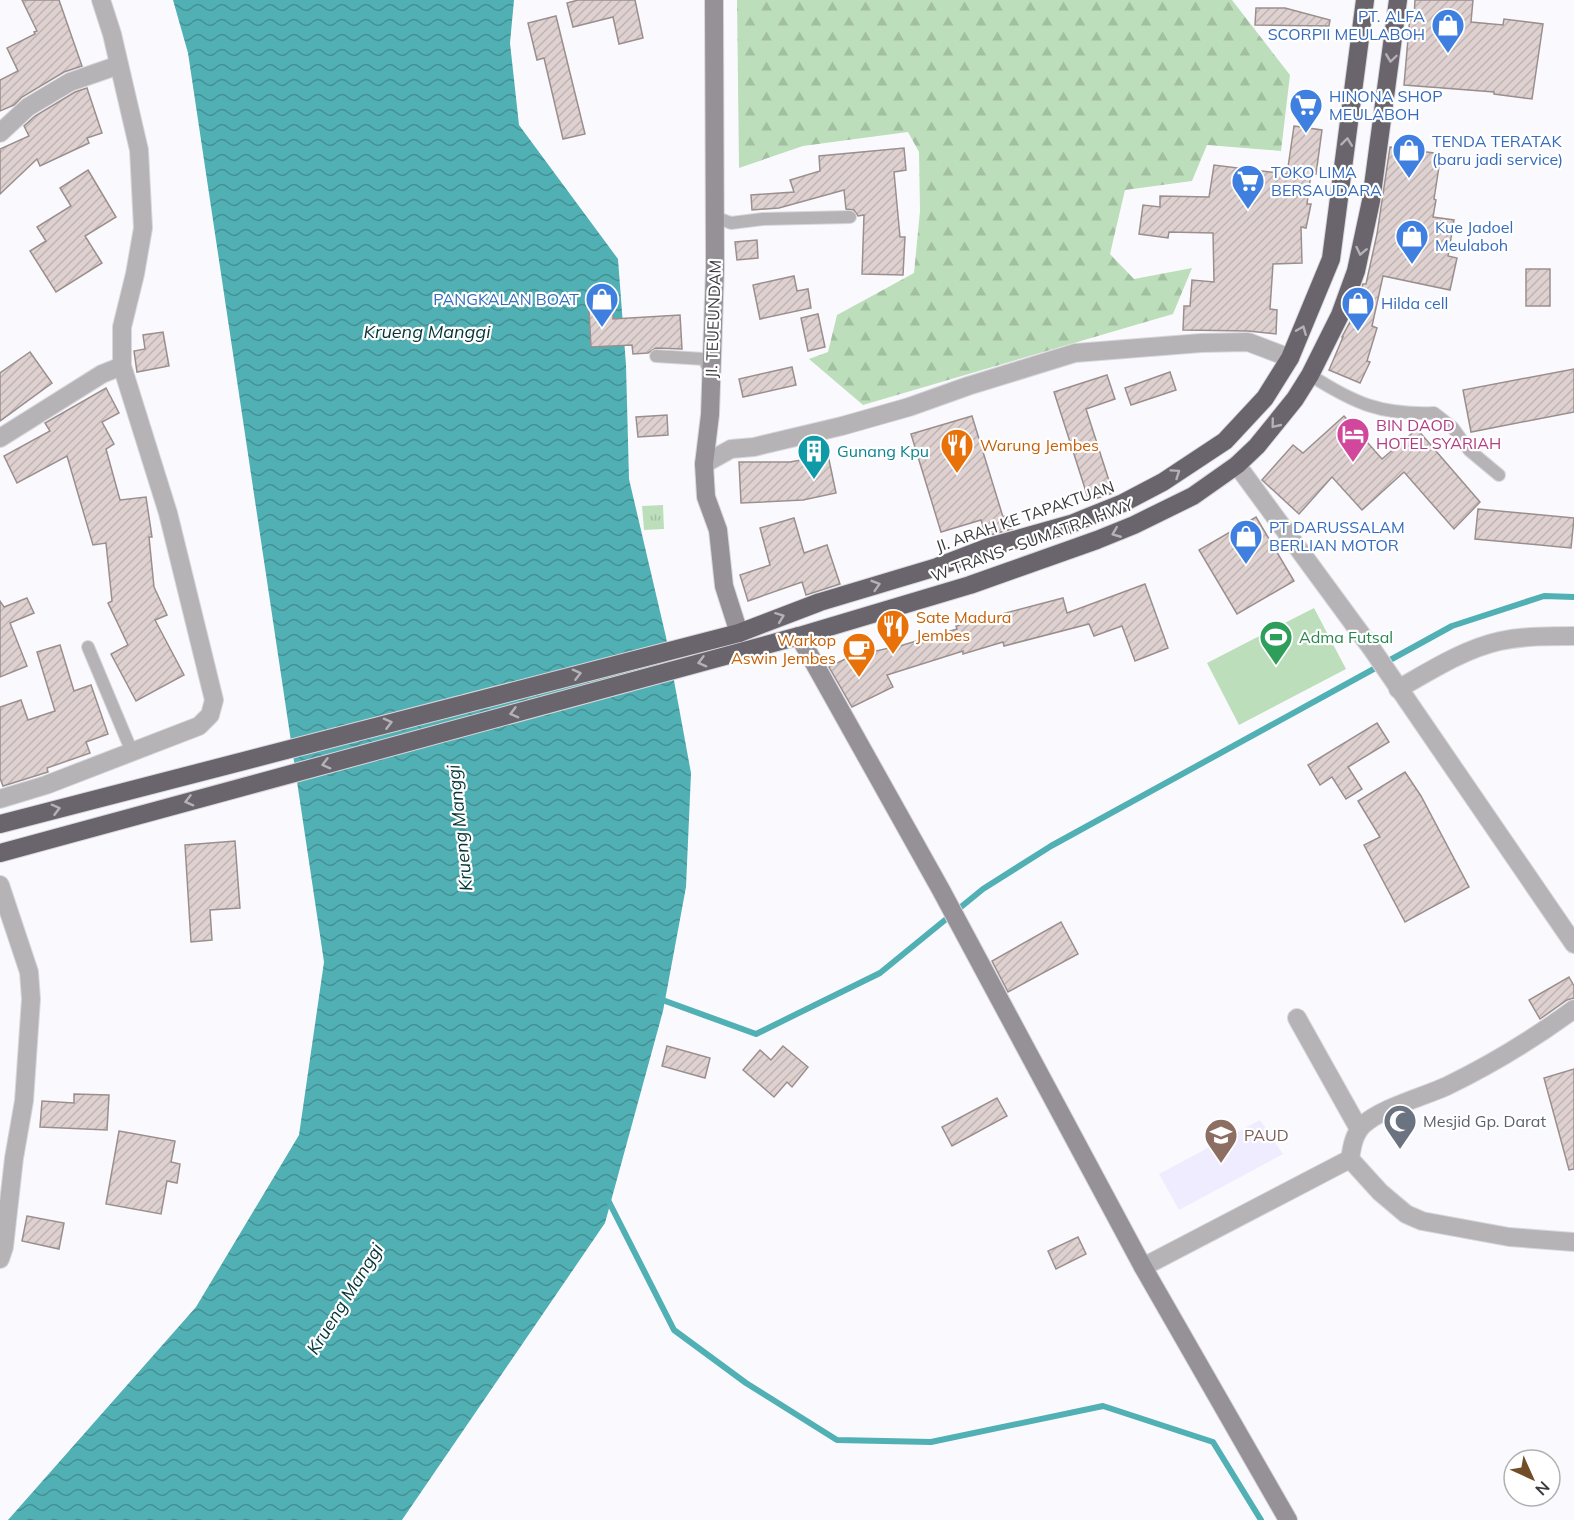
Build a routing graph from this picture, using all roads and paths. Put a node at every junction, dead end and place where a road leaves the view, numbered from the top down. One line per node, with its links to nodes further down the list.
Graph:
1 (101, 0): 5 (street)
2 (714, 0): 8 (street, JI. TEUEUNDAM)
3 (1365, 0): 10 (highway, JI. ARAH KE TAPAKTUAN, one-way to 3)
4 (1398, 0): 13 (highway, W TRANS - SUMATRA HWY, one-way to 13)
5 (119, 65): 6 (street); 12 (street)
6 (0, 133)
7 (850, 217): 8 (lane)
8 (723, 220): 11 (street, JI. TEUEUNDAM)
9 (656, 356): 11 (lane)
10 (1290, 358): 15 (street); 18 (highway, JI. ARAH KE TAPAKTUAN, one-way to 10)
11 (707, 365): 15 (street, JI. TEUEUNDAM)
12 (122, 366): 14 (street); 23 (street)
13 (1310, 375): 16 (highway, W TRANS - SUMATRA HWY, one-way to 16); 17 (lane)
14 (0, 438)
15 (704, 464): 18 (street, JI. TEUEUNDAM)
16 (1237, 465): 19 (highway, W TRANS - SUMATRA HWY, one-way to 19); 22 (street)
17 (1499, 475)
18 (739, 633): 25 (highway, JI. ARAH KE TAPAKTUAN, one-way to 18)
19 (799, 636): 26 (highway, W TRANS - SUMATRA HWY, one-way to 26); 35 (street)
20 (1574, 636): 22 (street)
21 (88, 647): 23 (lane)
22 (1395, 684): 28 (street)
23 (132, 752): 24 (street)
24 (0, 799)
25 (0, 824)
26 (0, 853)
27 (0, 885): 34 (street)
28 (1574, 944)
29 (1574, 1009): 31 (street)
30 (1298, 1018): 31 (street)
31 (1359, 1129): 32 (street)
32 (1350, 1159): 33 (street); 35 (street)
33 (1574, 1242)
34 (0, 1259)
35 (1143, 1267): 36 (street)
36 (1288, 1520)

